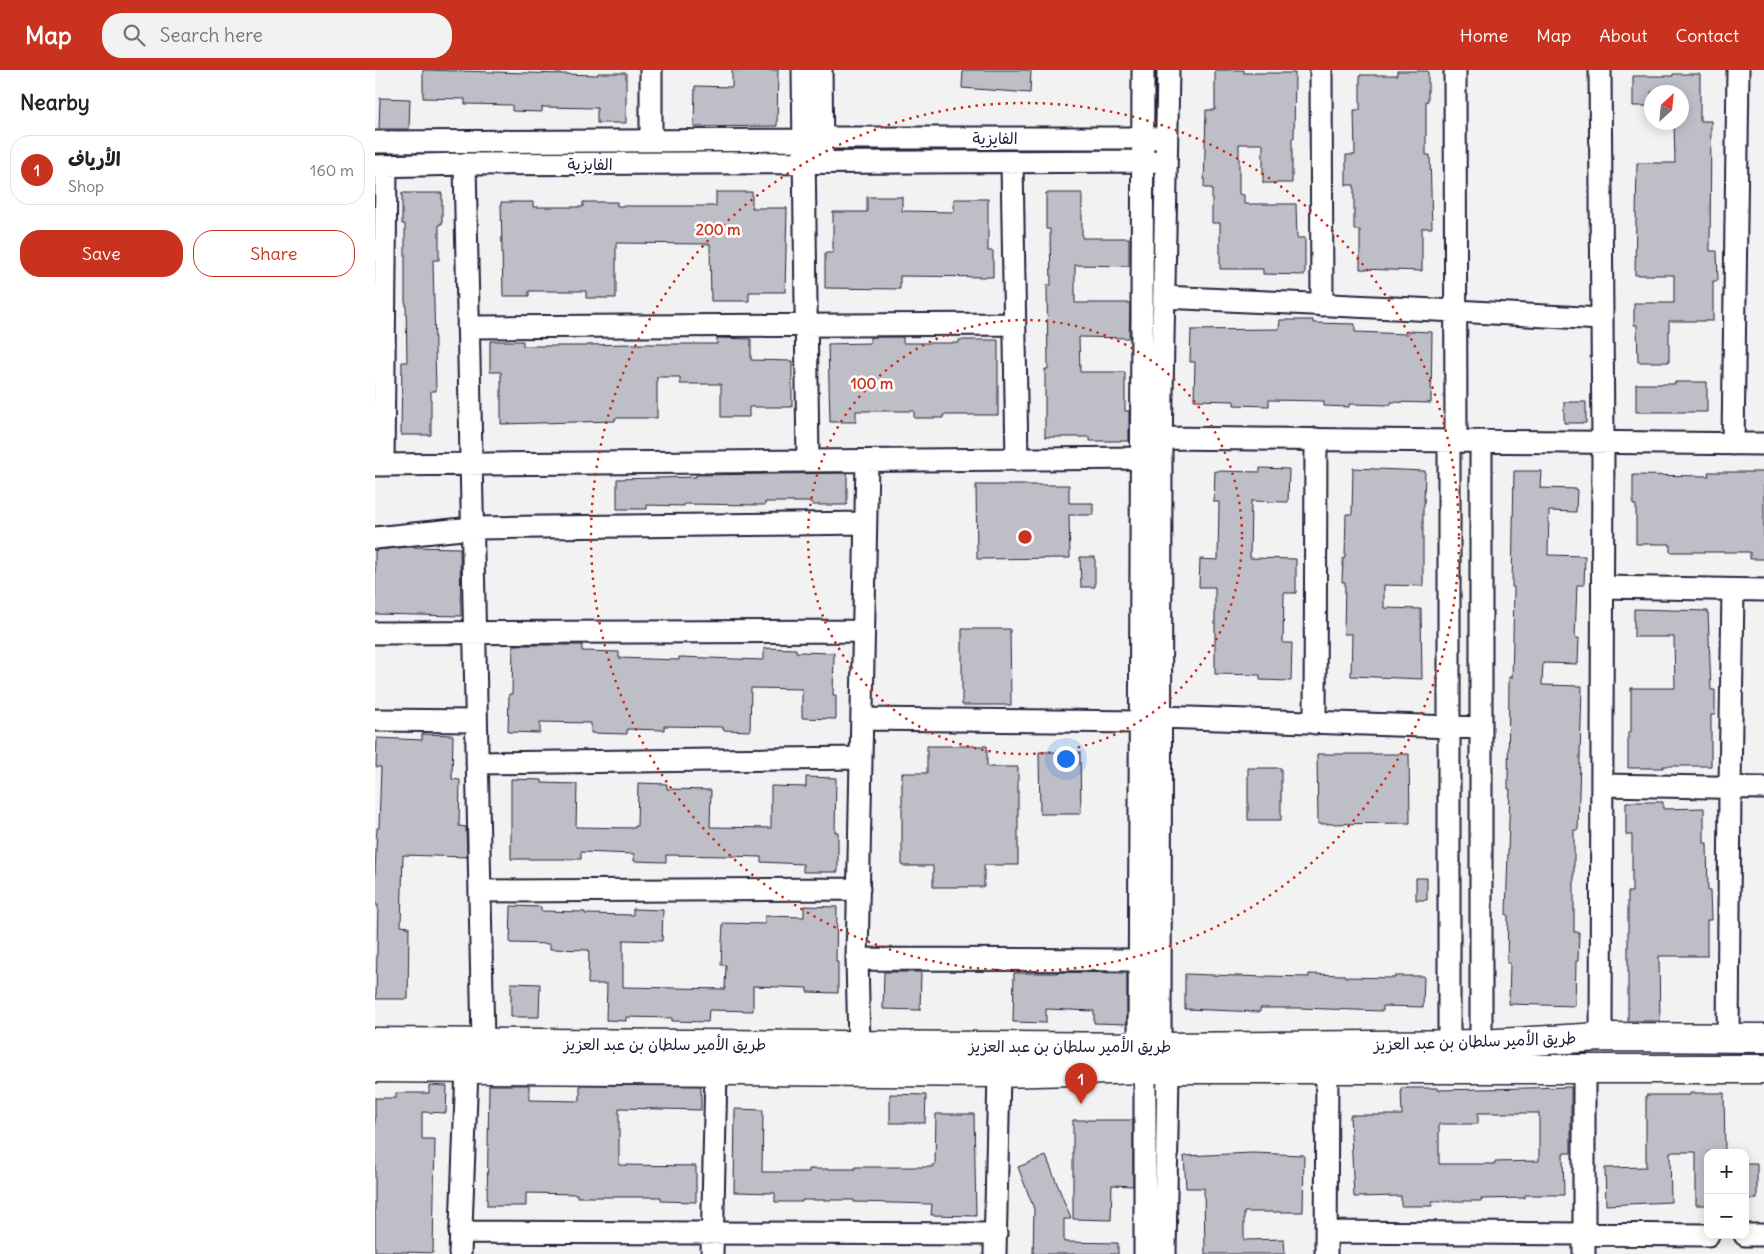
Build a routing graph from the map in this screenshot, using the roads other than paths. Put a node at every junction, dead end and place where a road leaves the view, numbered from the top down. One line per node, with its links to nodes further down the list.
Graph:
1 (651, 70): 13 (street)
2 (803, 70): 12 (street)
3 (821, 70): 12 (street)
4 (1143, 70): 10 (street)
5 (1167, 70): 11 (street)
6 (1321, 70): 22 (street)
7 (1455, 70): 23 (street)
8 (1599, 70): 24 (street)
9 (1739, 70): 33 (street)
10 (1142, 138): 11 (street, الفايزية); 12 (street, الفايزية); 15 (street)
11 (1168, 138): 16 (street)
12 (813, 139): 13 (street, الفايزية); 17 (street)
13 (651, 141): 14 (street, الفايزية)
14 (375, 142)
15 (1143, 161): 16 (street, الفايزية); 18 (street, الفايزية); 35 (street)
16 (1166, 161): 21 (street)
17 (813, 162): 18 (street, الفايزية); 19 (street, الفايزية); 26 (street)
18 (1012, 162): 25 (street)
19 (465, 164): 20 (street, الفايزية); 27 (street)
20 (380, 166): 40 (street)
21 (1164, 297): 22 (street); 28 (street)
22 (1322, 305): 23 (street)
23 (1456, 311): 24 (street); 30 (street)
24 (1602, 319): 32 (street)
25 (1014, 324): 26 (street); 36 (street)
26 (807, 326): 27 (street); 37 (street)
27 (468, 327): 39 (street)
28 (1161, 438): 29 (street); 50 (street)
29 (1316, 439): 30 (street); 55 (street)
30 (1453, 441): 31 (street); 56 (street)
31 (1481, 441): 32 (street); 57 (street)
32 (1603, 442): 33 (street); 44 (street)
33 (1733, 444): 34 (street)
34 (1764, 444)
35 (1141, 458): 36 (street); 54 (street)
36 (1017, 460): 38 (street)
37 (808, 461): 38 (street); 39 (street)
38 (867, 461): 41 (street)
39 (471, 464): 40 (street); 42 (street)
40 (379, 465)
41 (865, 524): 42 (street); 47 (street)
42 (472, 528): 43 (street); 48 (street)
43 (375, 538)
44 (1603, 587): 45 (street); 60 (street)
45 (1733, 590): 46 (street); 61 (street)
46 (1764, 590)
47 (863, 631): 48 (street); 51 (street)
48 (474, 632): 49 (street); 53 (street)
49 (375, 633)
50 (1160, 717): 55 (street); 75 (street)
51 (862, 719): 54 (street); 58 (street)
52 (375, 720): 53 (street)
53 (476, 721): 59 (street)
54 (1139, 722): 66 (street)
55 (1315, 723): 56 (street)
56 (1449, 728): 57 (street); 72 (street)
57 (1481, 728): 73 (street)
58 (861, 758): 59 (street); 63 (street)
59 (477, 763): 64 (street)
60 (1602, 784): 61 (street); 67 (street)
61 (1729, 788): 62 (street); 68 (street)
62 (1764, 788)
63 (859, 889): 64 (street); 65 (street)
64 (479, 891): 71 (street)
65 (857, 959): 66 (street); 74 (street)
66 (1139, 960): 75 (street)
67 (1601, 1037): 68 (main road, طريق الأمير سلطان بن عبد العزيز); 73 (main road, طريق الأمير سلطان بن عبد العزيز)
68 (1728, 1038): 69 (main road, طريق الأمير سلطان بن عبد العزيز)
69 (1764, 1038)
70 (375, 1042): 71 (main road, طريق الأمير سلطان بن عبد العزيز)
71 (483, 1043): 74 (main road, طريق الأمير سلطان بن عبد العزيز)
72 (1449, 1044): 73 (main road, طريق الأمير سلطان بن عبد العزيز); 75 (main road, طريق الأمير سلطان بن عبد العزيز)
73 (1481, 1044)
74 (859, 1045): 75 (main road, طريق الأمير سلطان بن عبد العزيز)
75 (1153, 1058): 78 (main road, طريق الأمير سلطان بن عبد العزيز); 82 (main road, طريق الأمير سلطان بن عبد العزيز); 93 (street); 94 (street)
76 (375, 1068): 77 (main road, طريق الأمير سلطان بن عبد العزيز)
77 (467, 1069): 81 (main road, طريق الأمير سلطان بن عبد العزيز); 83 (street)
78 (1327, 1069): 79 (main road, طريق الأمير سلطان بن عبد العزيز); 84 (street)
79 (1584, 1069): 80 (main road, طريق الأمير سلطان بن عبد العزيز); 90 (street)
80 (1764, 1069)
81 (716, 1071): 82 (main road, طريق الأمير سلطان بن عبد العزيز); 85 (street)
82 (999, 1073): 89 (street)
83 (460, 1232): 85 (street); 91 (street)
84 (1327, 1232): 90 (street); 95 (street)
85 (712, 1233): 89 (street); 92 (street)
86 (1704, 1235): 90 (street)
87 (1749, 1235): 88 (street)
88 (1764, 1235)
89 (995, 1244)
90 (1584, 1244)
91 (459, 1254)
92 (712, 1254)
93 (1145, 1254)
94 (1165, 1254)
95 (1327, 1254)

